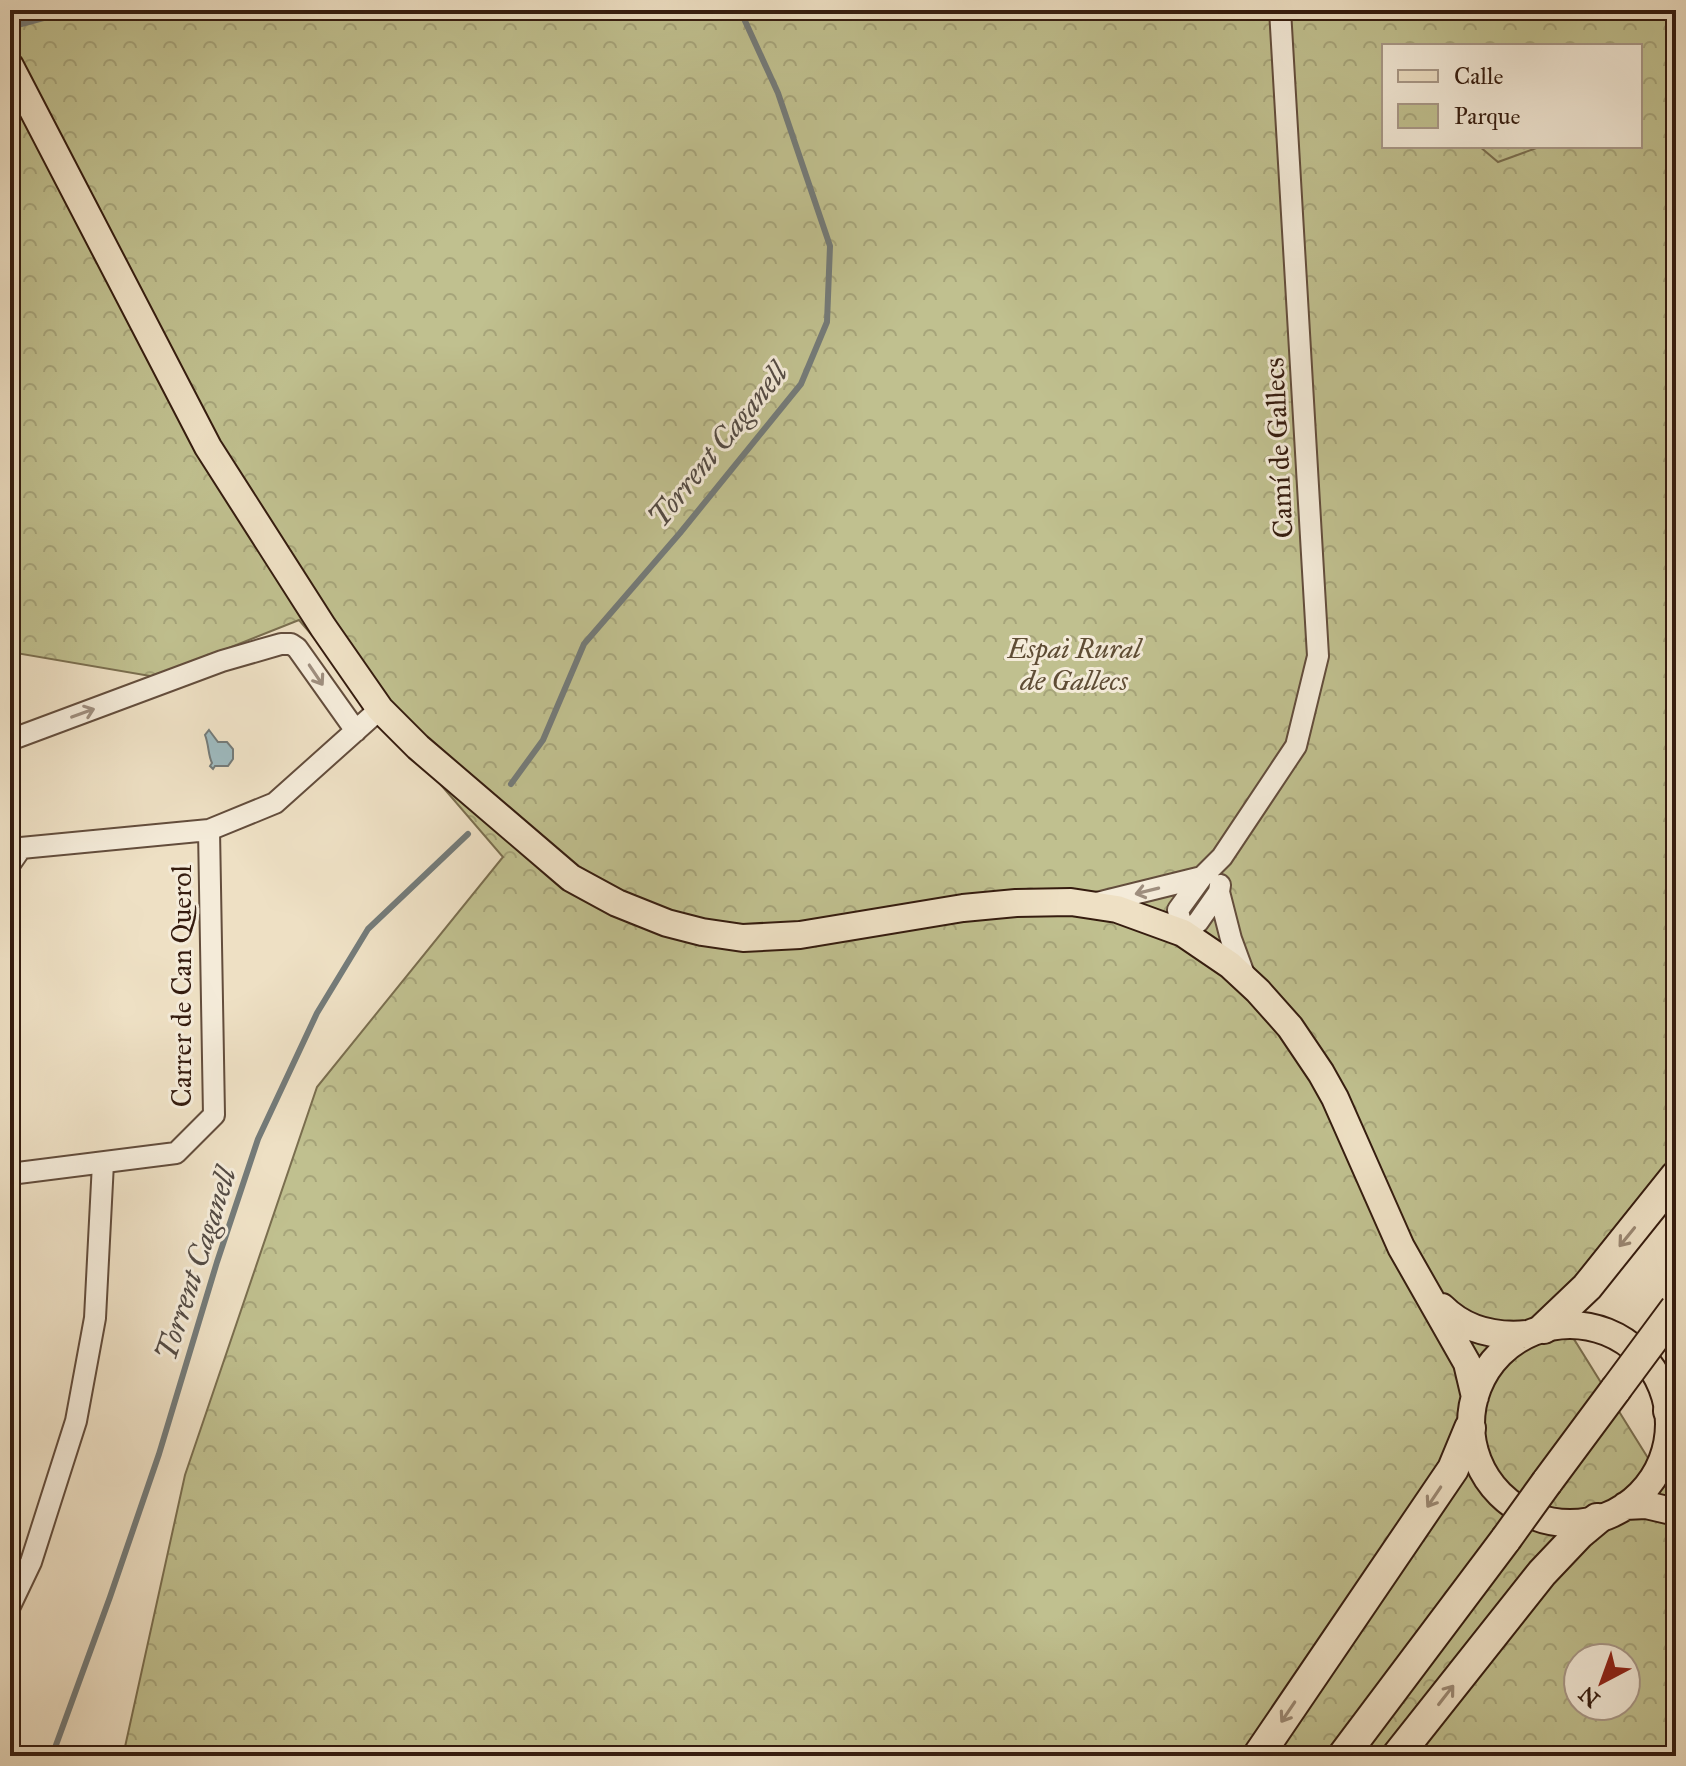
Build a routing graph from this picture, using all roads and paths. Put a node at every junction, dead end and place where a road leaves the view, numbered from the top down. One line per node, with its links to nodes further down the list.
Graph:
1 (1280, 10): 7 (street, Camí de Gallecs)
2 (10, 66): 3 (main road)
3 (380, 709): 4 (street); 11 (main road)
4 (356, 731): 5 (street, one-way to 4); 6 (street)
5 (10, 740)
6 (209, 830): 8 (street); 14 (street, Carrer de Can Querol)
7 (1222, 857): 9 (street, Camí de Gallecs); 10 (street, Camí de Gallecs)
8 (10, 864)
9 (1202, 877): 11 (street, one-way to 11); 12 (street, Camí de Gallecs)
10 (1219, 892): 12 (street); 13 (street, Camí de Gallecs)
11 (1091, 904): 12 (main road)
12 (1183, 933): 13 (main road)
13 (1245, 978): 17 (main road)
14 (103, 1163): 15 (street, Carrer de Can Querol); 28 (street)
15 (10, 1174)
16 (1676, 1176): 19 (highway, one-way to 19)
17 (1423, 1287): 19 (main road); 20 (main road)
18 (1676, 1308): 30 (highway, bridge)
19 (1536, 1331): 20 (main road); 21 (main road)
20 (1475, 1397): 22 (main road)
21 (1673, 1404): 23 (main road)
22 (1470, 1428): 27 (main road); 29 (highway, one-way to 29)
23 (1666, 1453): 24 (main road); 25 (main road)
24 (1676, 1483)
25 (1625, 1506): 26 (main road); 27 (main road)
26 (1676, 1512)
27 (1597, 1519): 31 (highway, one-way to 27)
28 (10, 1606)
29 (1258, 1756)
30 (1343, 1756)
31 (1397, 1756)

